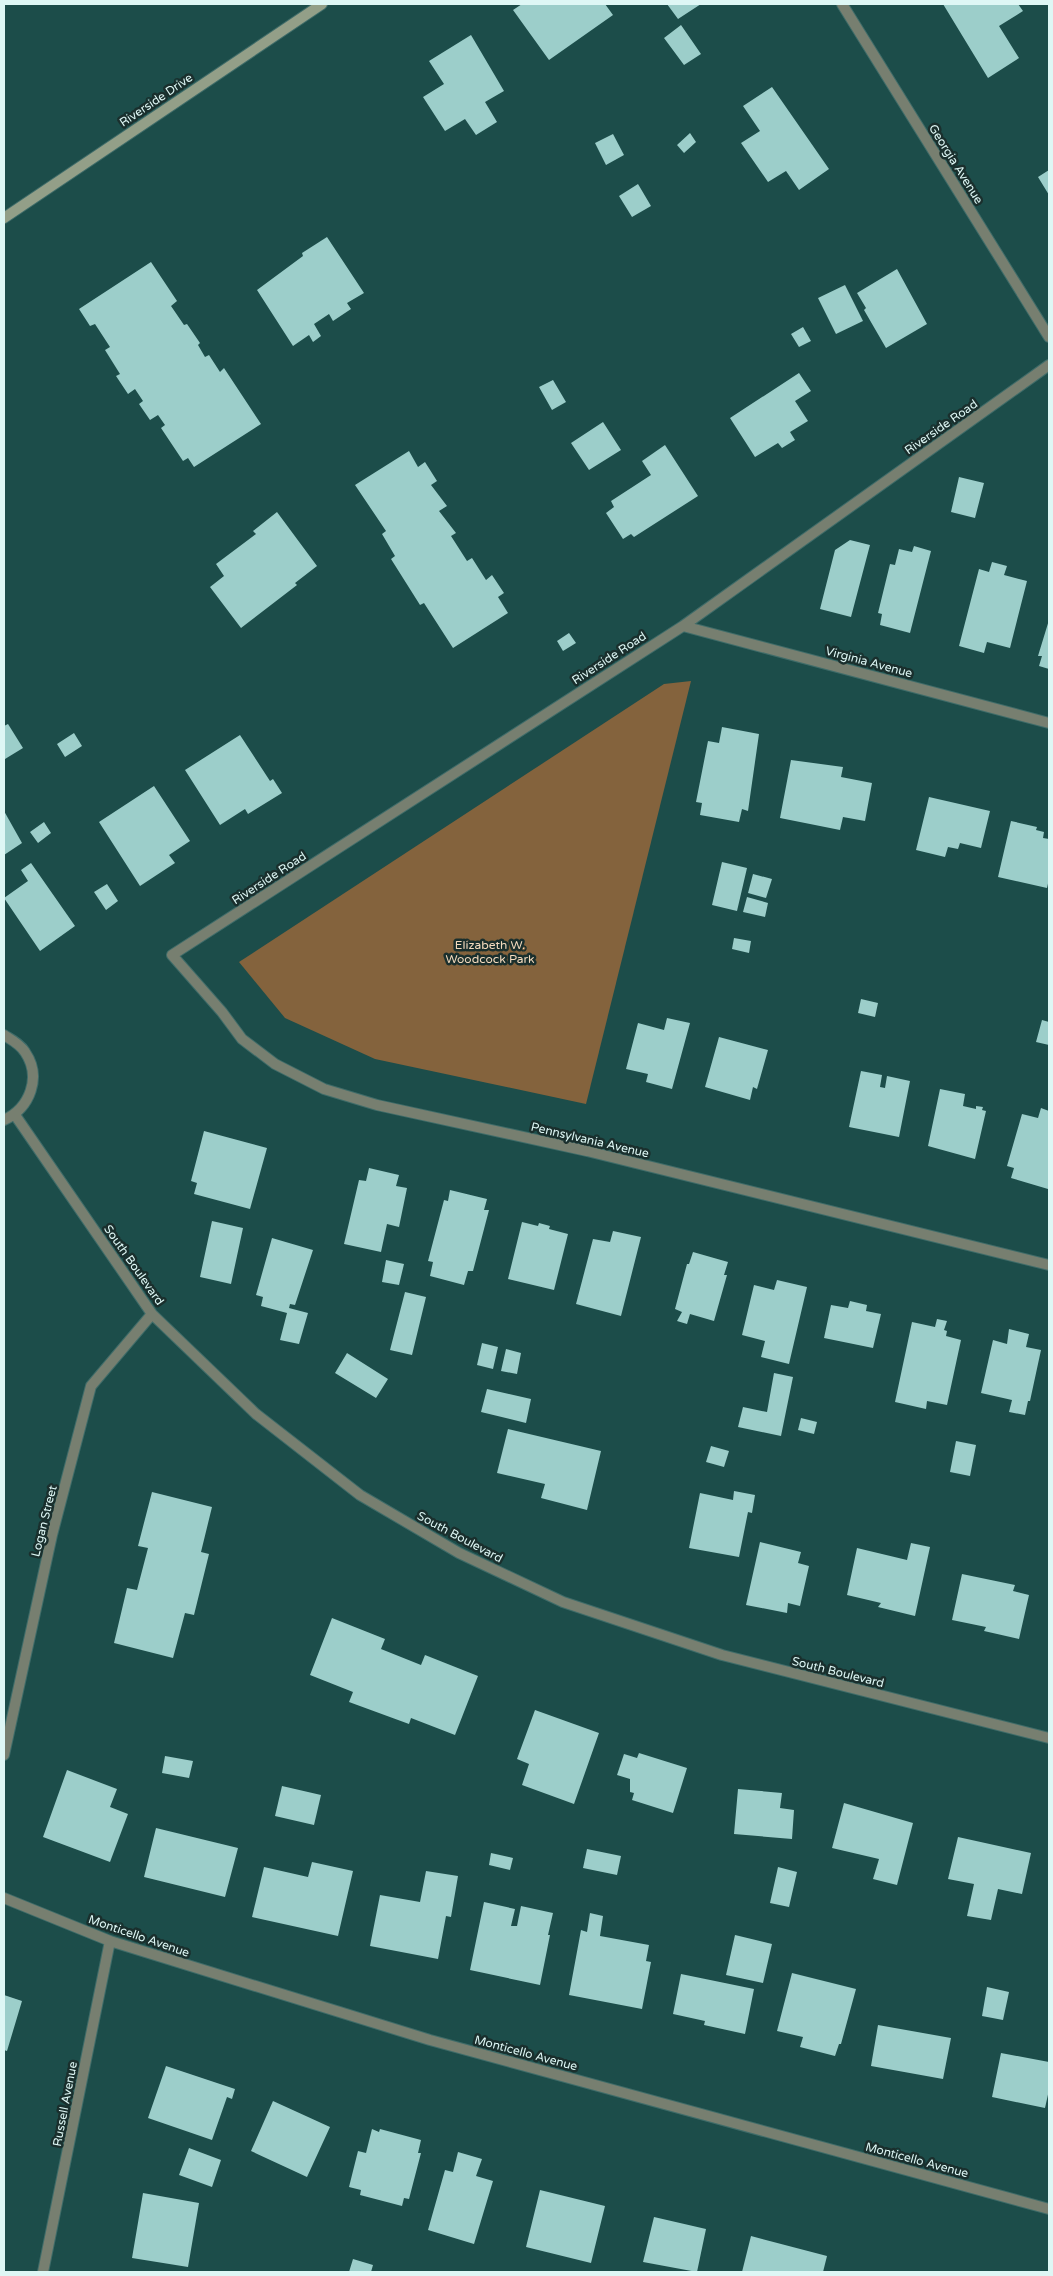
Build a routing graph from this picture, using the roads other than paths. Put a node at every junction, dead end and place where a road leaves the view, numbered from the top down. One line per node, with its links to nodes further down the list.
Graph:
1 (322, 4): 3 (street, Riverside Drive)
2 (842, 4): 4 (street, Georgia Avenue)
3 (4, 218)
4 (1049, 337)
5 (1049, 365): 6 (street, Riverside Road)
6 (683, 626): 7 (street, Virginia Avenue); 8 (street, Riverside Road)
7 (1049, 723)
8 (172, 955): 12 (street, Pennsylvania Avenue)
9 (4, 1036): 10 (street)
10 (15, 1115): 11 (street); 13 (street, South Boulevard)
11 (4, 1120)
12 (1049, 1265)
13 (152, 1314): 14 (street, South Boulevard); 15 (street, Logan Street)
14 (1049, 1738)
15 (4, 1755)
16 (4, 1898): 17 (street, Monticello Avenue)
17 (110, 1941): 18 (street, Monticello Avenue); 19 (street, Russell Avenue)
18 (1049, 2209)
19 (43, 2272)

